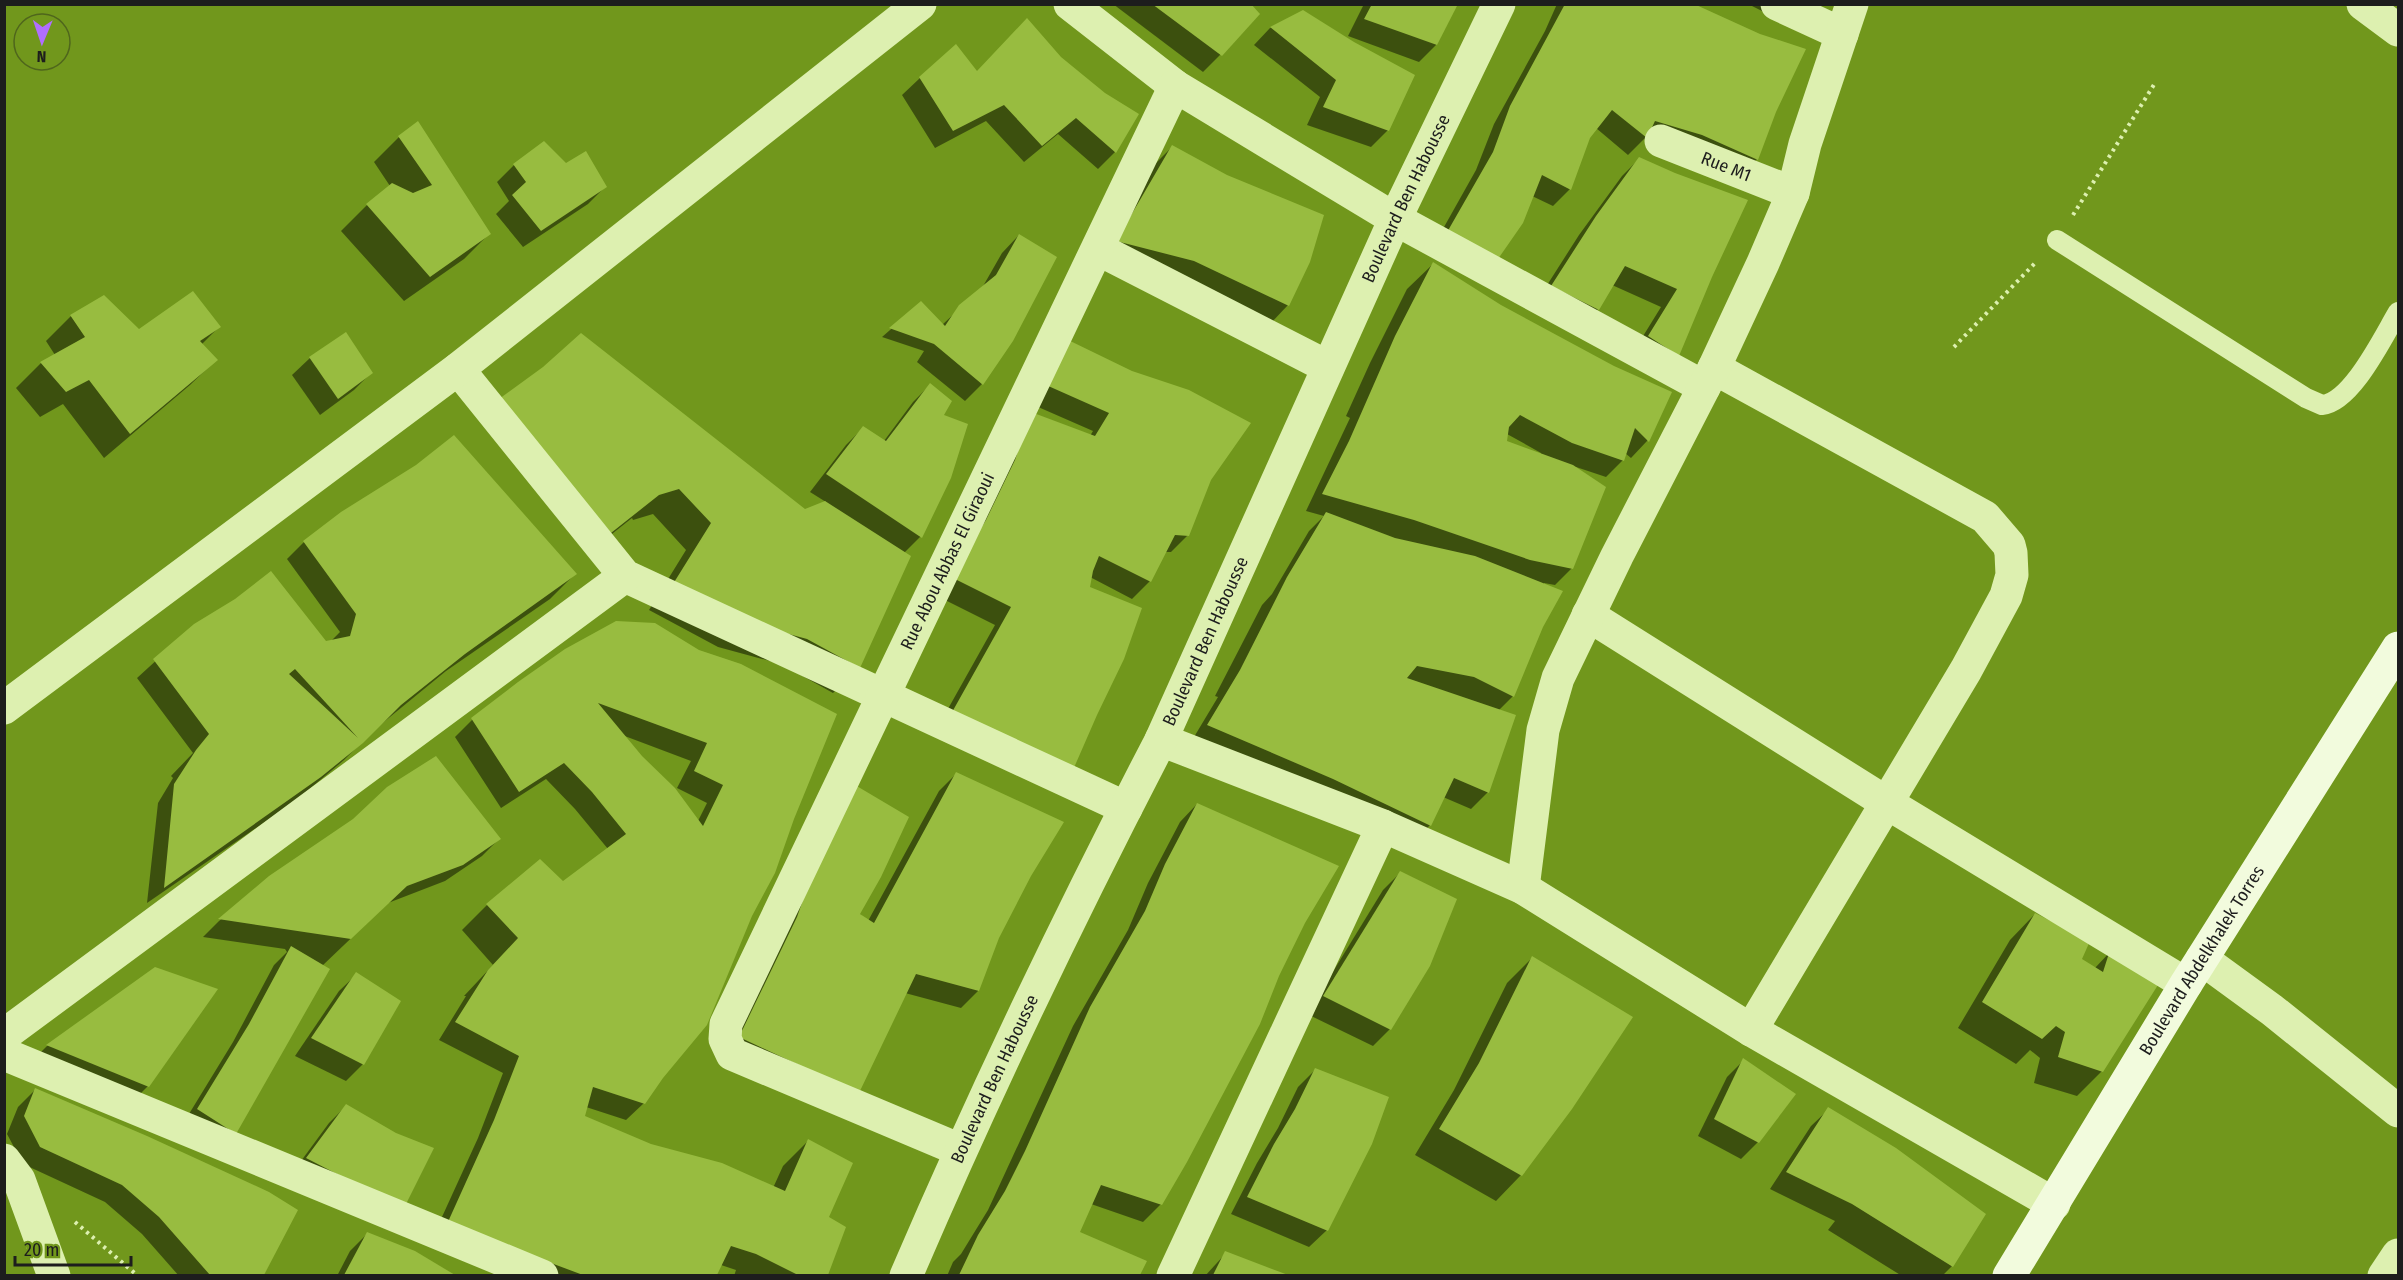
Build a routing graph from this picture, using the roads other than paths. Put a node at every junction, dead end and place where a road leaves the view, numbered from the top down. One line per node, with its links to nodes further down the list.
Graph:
1 (920, 4): 16 (street)
2 (1070, 4): 8 (street)
3 (1499, 4): 11 (street, Boulevard Ben Habousse)
4 (1777, 4): 6 (street)
5 (2363, 4): 7 (street)
6 (1847, 19): 10 (street)
7 (2398, 30)
8 (1175, 86): 11 (street); 13 (street, Rue Abou Abbas El Giraoui)
9 (1661, 141): 10 (street, Rue M1)
10 (1793, 193): 17 (street)
11 (1395, 219): 15 (street, Boulevard Ben Habousse); 17 (street)
12 (2057, 240): 14 (lane)
13 (1098, 249): 15 (street); 21 (street, Rue Abou Abbas El Giraoui)
14 (2398, 312)
15 (1329, 367): 23 (street, Boulevard Ben Habousse)
16 (458, 369): 18 (street); 22 (street)
17 (1709, 378): 19 (street); 24 (street)
18 (625, 576): 21 (street); 30 (street)
19 (1588, 615): 24 (street); 27 (street)
20 (2398, 648): 28 (main road, Boulevard Abdelkhalek Torres)
21 (884, 697): 25 (street); 33 (street, Rue Abou Abbas El Giraoui)
22 (4, 708)
23 (1161, 740): 25 (street, Boulevard Ben Habousse); 26 (street)
24 (1887, 803): 28 (street); 29 (street)
25 (1125, 808): 33 (street, Boulevard Ben Habousse)
26 (1383, 826): 27 (street); 40 (street)
27 (1523, 888): 29 (street)
28 (2194, 971): 32 (street); 35 (main road, Boulevard Abdelkhalek Torres)
29 (1751, 1030): 35 (street)
30 (4, 1035)
31 (4, 1054): 37 (street)
32 (2398, 1111)
33 (960, 1150): 39 (street, Boulevard Ben Habousse)
34 (4, 1160): 38 (street)
35 (2054, 1204): 41 (main road, Boulevard Abdelkhalek Torres)
36 (2398, 1255): 42 (street)
37 (528, 1273)
38 (54, 1275)
39 (906, 1275)
40 (1173, 1275)
41 (2009, 1275)
42 (2384, 1275)

